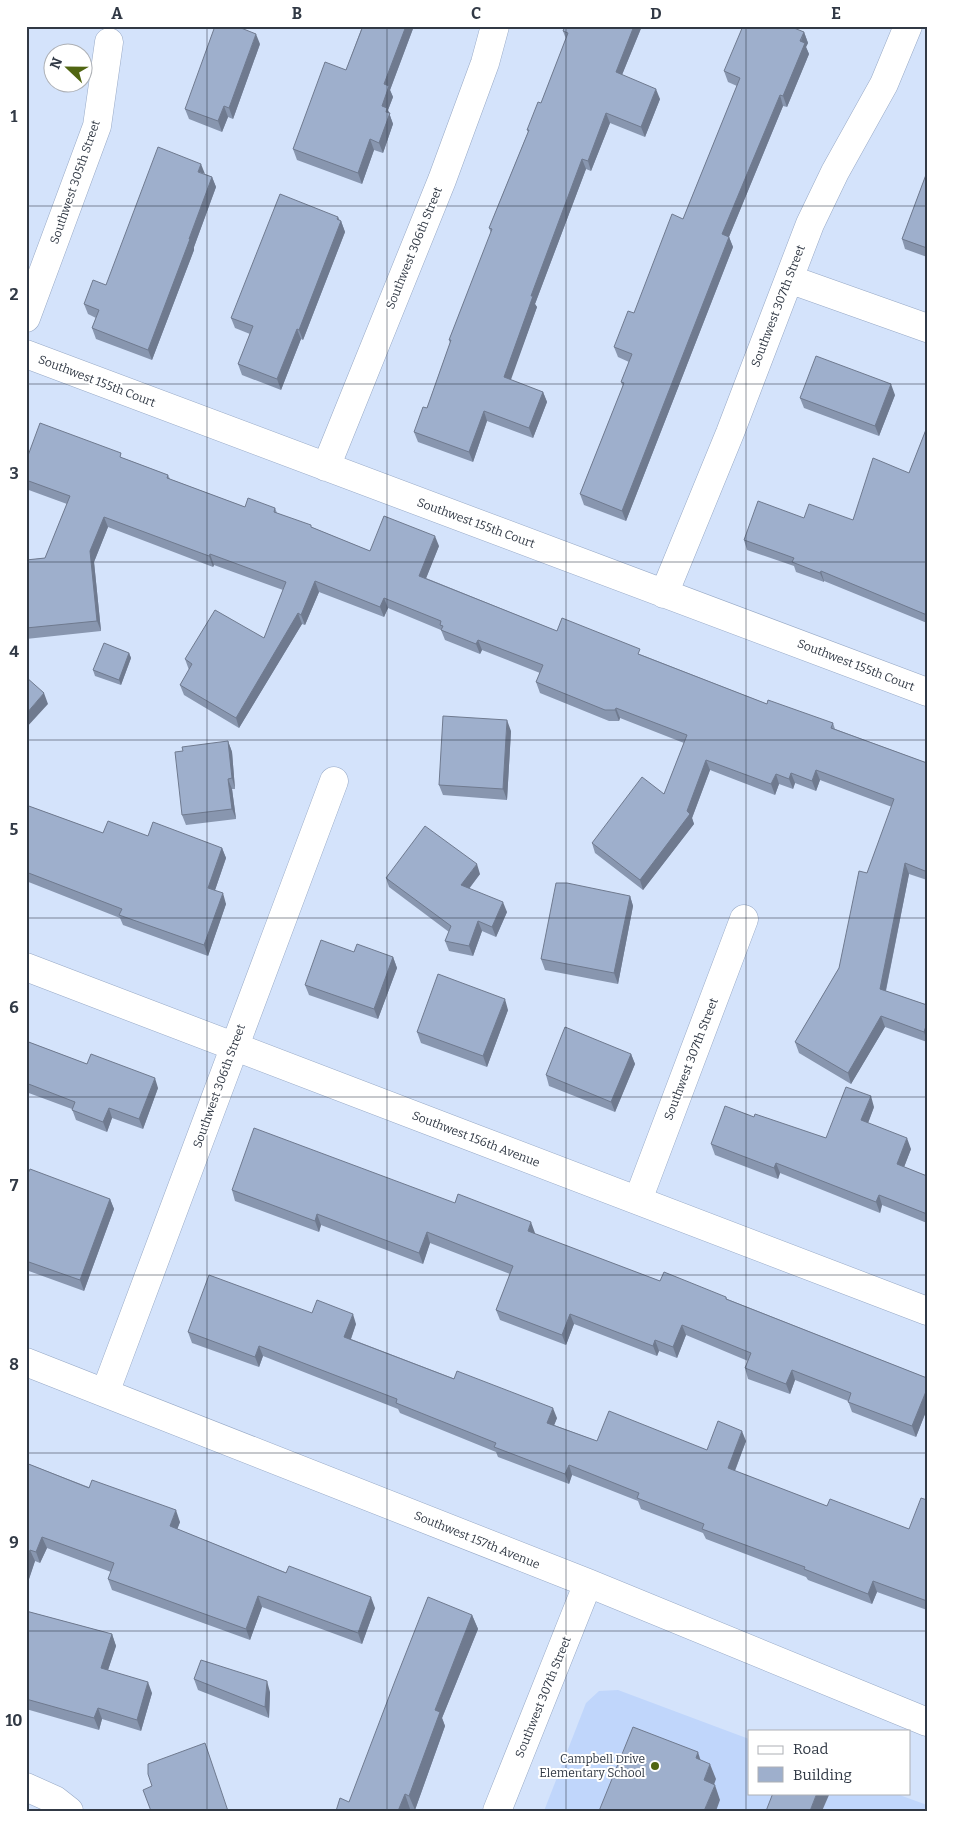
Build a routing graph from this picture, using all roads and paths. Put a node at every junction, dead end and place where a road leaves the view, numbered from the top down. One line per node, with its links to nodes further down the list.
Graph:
1 (495, 26): 8 (street, Southwest 306th Street)
2 (908, 26): 4 (street, Southwest 307th Street)
3 (109, 42): 5 (street, Southwest 305th Street)
4 (789, 279): 6 (street); 9 (street, Southwest 307th Street)
5 (26, 318)
6 (927, 328)
7 (26, 354): 8 (street, Southwest 155th Court)
8 (326, 467): 9 (street, Southwest 155th Court)
9 (664, 594): 10 (street, Southwest 155th Court)
10 (927, 692)
11 (334, 780): 14 (street, Southwest 306th Street)
12 (744, 919): 15 (street, Southwest 307th Street)
13 (26, 967): 14 (street, Southwest 156th Avenue)
14 (234, 1048): 15 (street, Southwest 156th Avenue); 18 (street, Southwest 306th Street)
15 (638, 1200): 16 (street, Southwest 156th Avenue)
16 (927, 1311)
17 (26, 1362): 18 (street, Southwest 157th Avenue)
18 (105, 1393): 19 (street, Southwest 157th Avenue)
19 (588, 1583): 20 (street, Southwest 157th Avenue); 23 (street, Southwest 307th Street)
20 (927, 1722)
21 (26, 1787): 22 (street)
22 (69, 1811)
23 (497, 1811)

